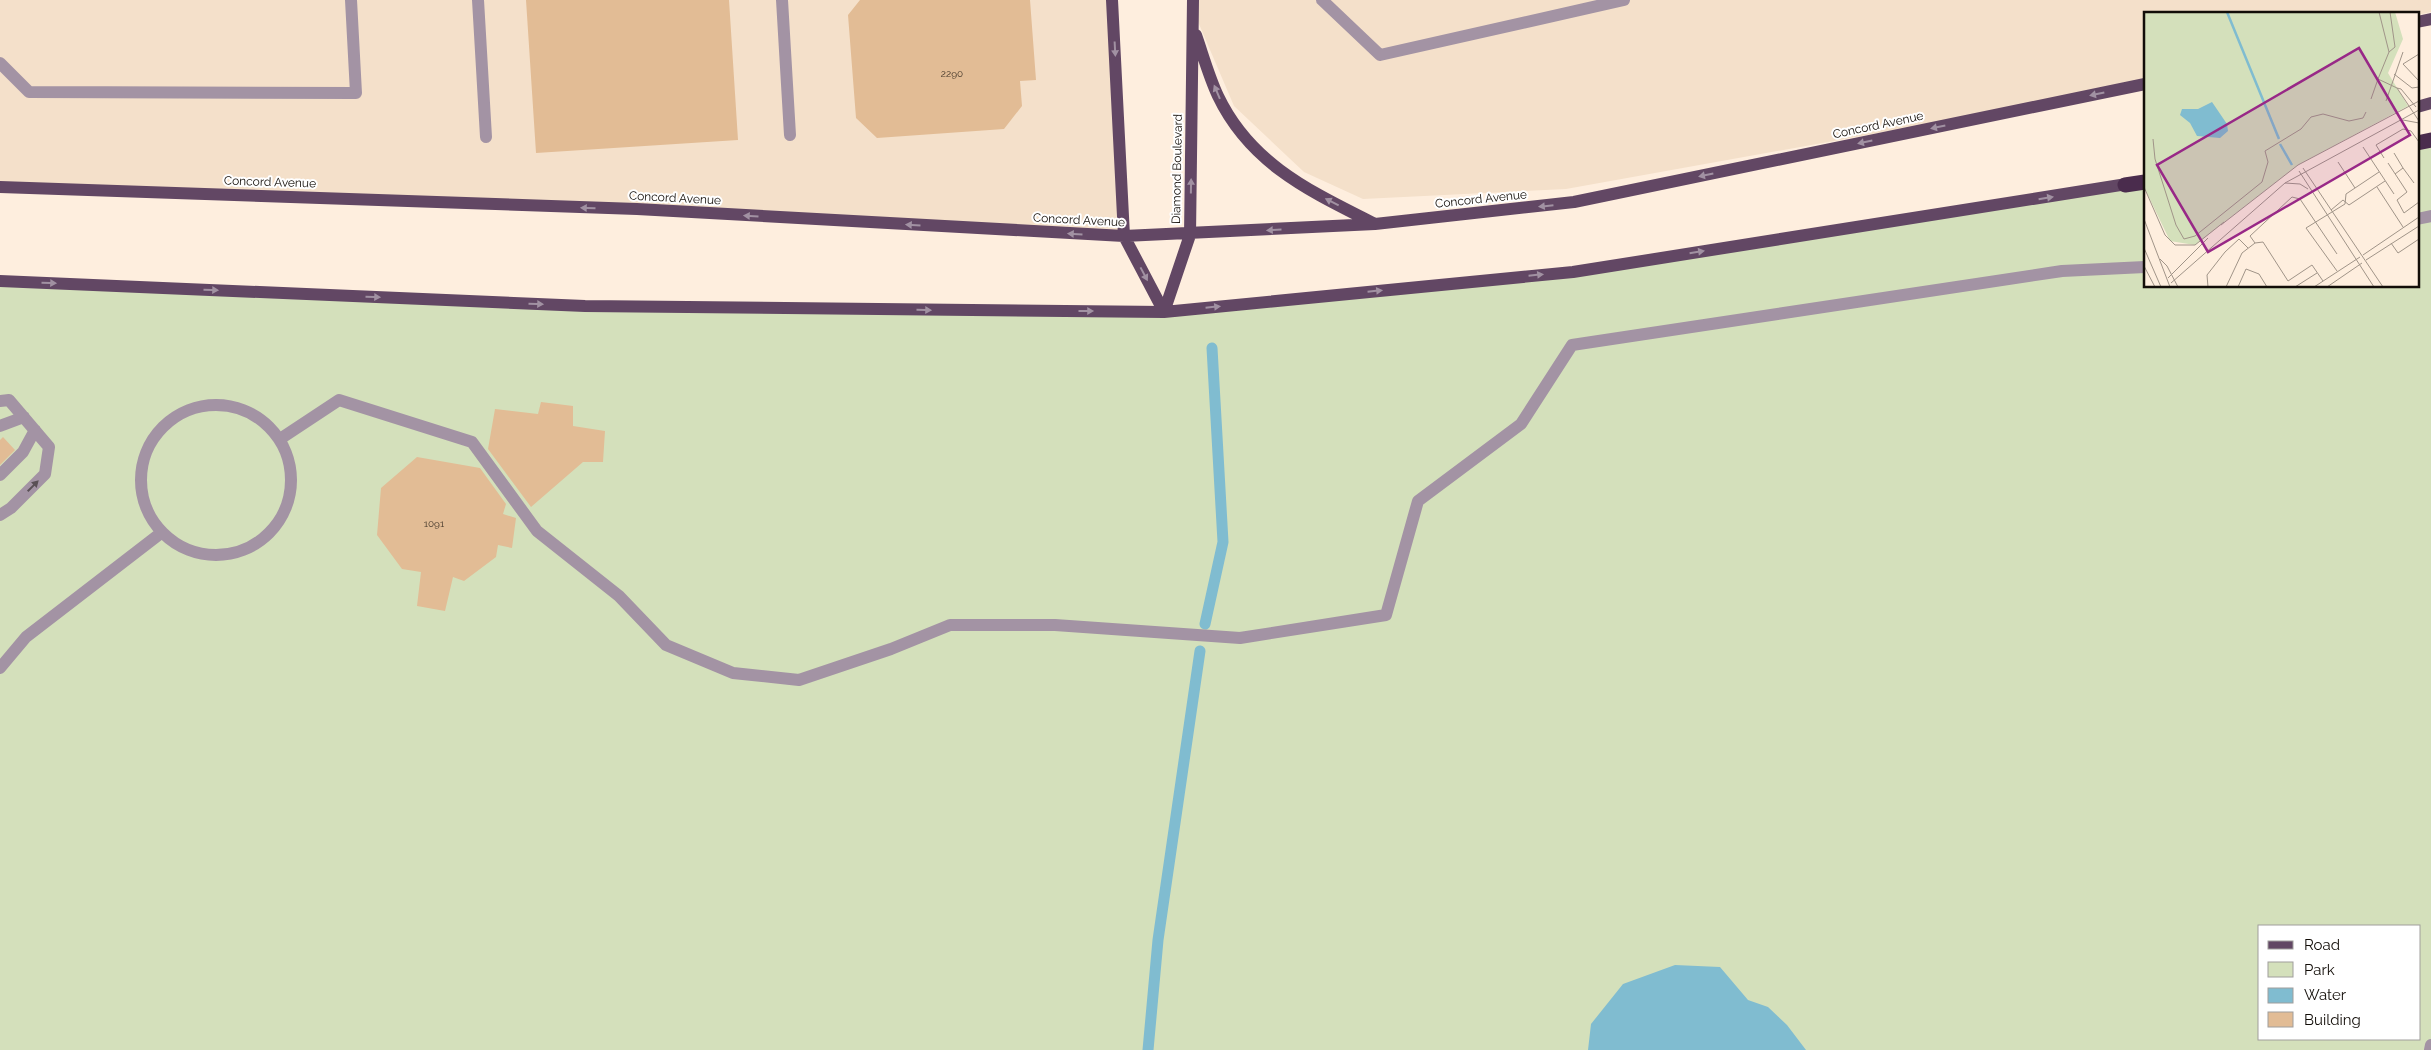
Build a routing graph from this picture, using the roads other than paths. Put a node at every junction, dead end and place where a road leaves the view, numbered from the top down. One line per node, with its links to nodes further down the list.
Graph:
1 (352, 0): 11 (lane)
2 (478, 0): 16 (lane)
3 (782, 0): 15 (lane)
4 (1112, 0): 26 (main road, one-way to 26)
5 (1193, 0): 10 (main road, Diamond Boulevard)
6 (1322, 0): 7 (lane)
7 (1624, 0)
8 (2431, 19): 9 (main road)
9 (2418, 22)
10 (1193, 28): 24 (main road, one-way to 10); 25 (main road, Diamond Boulevard, one-way to 10)
11 (0, 63)
12 (2144, 84): 24 (main road, Concord Avenue, one-way to 24)
13 (2431, 103): 14 (main road)
14 (2418, 106)
15 (790, 134)
16 (486, 137)
17 (2431, 140): 18 (highway)
18 (2418, 142)
19 (2144, 181): 20 (highway)
20 (2125, 185): 29 (main road, one-way to 20)
21 (3, 186): 26 (main road, Concord Avenue, one-way to 21)
22 (2431, 216): 23 (lane)
23 (2418, 218)
24 (1375, 224): 25 (main road, Concord Avenue, one-way to 25)
25 (1190, 235): 26 (main road, Concord Avenue); 29 (main road, Diamond Boulevard)
26 (1124, 236): 29 (main road, one-way to 29)
27 (2144, 267): 34 (lane)
28 (0, 281): 29 (main road, one-way to 29)
29 (1164, 312)
30 (0, 401): 31 (lane)
31 (24, 417): 32 (lane); 33 (lane)
32 (0, 426)
33 (35, 430): 35 (lane); 36 (lane, one-way to 33)
34 (280, 439): 37 (lane); 37 (lane)
35 (0, 475)
36 (0, 515)
37 (161, 533): 38 (lane)
38 (0, 668)
39 (2431, 1045): 40 (lane)
40 (2430, 1050)

